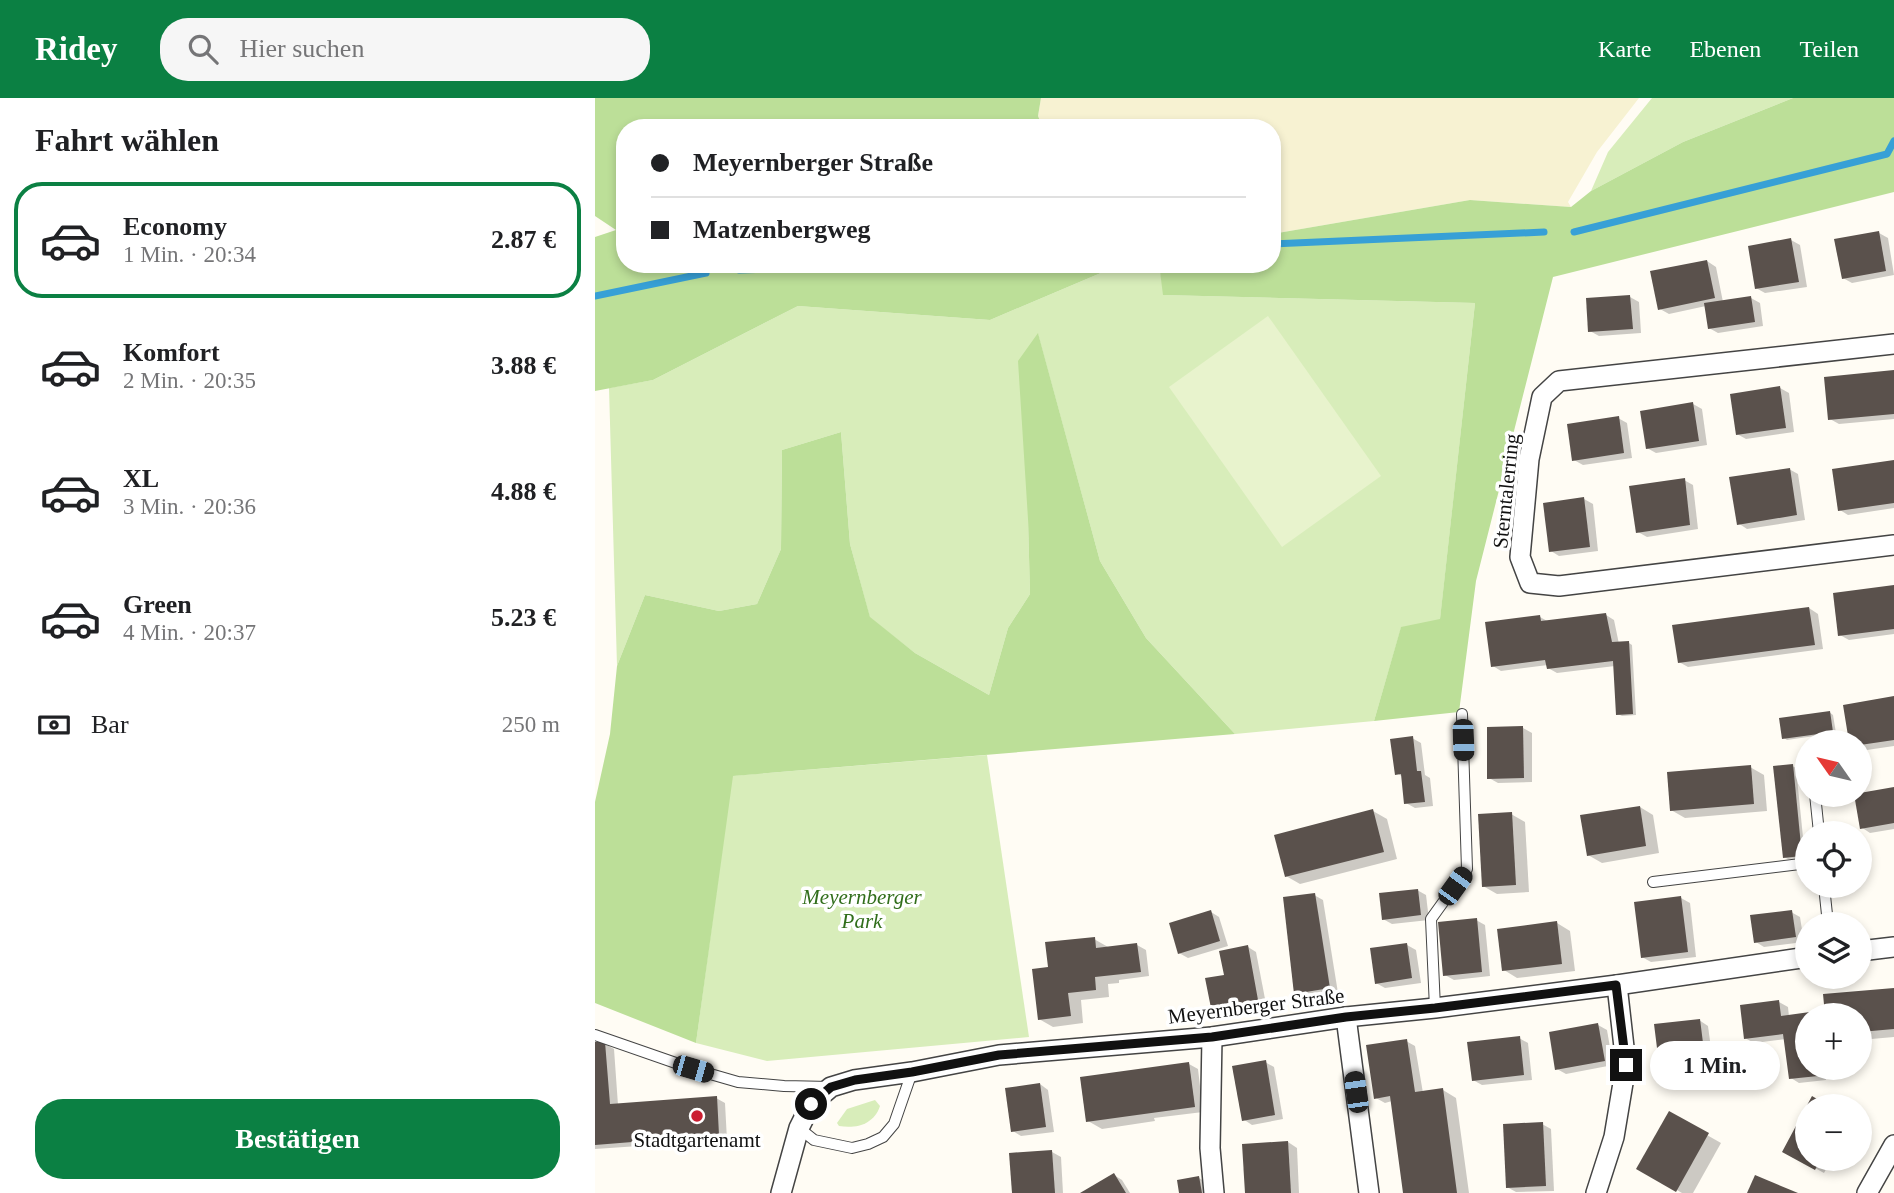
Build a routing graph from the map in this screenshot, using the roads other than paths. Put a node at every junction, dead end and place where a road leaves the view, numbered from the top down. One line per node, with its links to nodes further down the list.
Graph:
1 (1894, 344): 2 (street, Sterntalerring)
2 (1894, 545)
3 (1462, 714): 10 (lane)
4 (1795, 865): 5 (lane)
5 (1653, 882)
6 (1894, 947): 7 (street)
7 (1872, 950)
8 (1795, 959): 9 (street, Meyernberger Straße)
9 (1616, 985): 10 (street, Meyernberger Straße); 21 (street)
10 (1435, 1008): 11 (street, Meyernberger Straße)
11 (1346, 1017): 13 (street, Meyernberger Straße); 20 (street)
12 (595, 1035): 15 (lane)
13 (1212, 1037): 14 (street, Meyernberger Straße); 19 (street)
14 (912, 1072): 15 (street, Meyernberger Straße); 16 (lane)
15 (831, 1087): 16 (street)
16 (799, 1128): 18 (street)
17 (1894, 1145): 22 (street)
18 (781, 1193)
19 (1214, 1193)
20 (1370, 1193)
21 (1596, 1193)
22 (1867, 1193)

